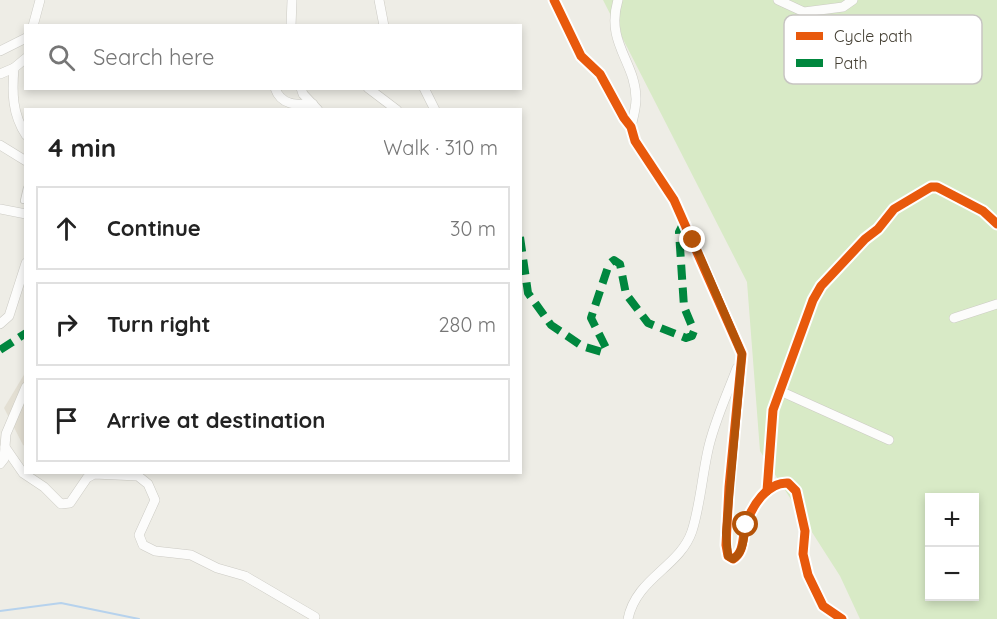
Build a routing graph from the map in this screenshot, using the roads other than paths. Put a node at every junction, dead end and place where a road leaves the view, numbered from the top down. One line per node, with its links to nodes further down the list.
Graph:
1 (40, 0): 8 (street)
2 (292, 0): 9 (street)
3 (379, 0): 10 (street)
4 (554, 0): 23 (street)
5 (618, 0): 23 (street)
6 (778, 0): 7 (street)
7 (853, 0)
8 (34, 24)
9 (291, 24)
10 (384, 24)
11 (24, 39): 12 (street)
12 (0, 51)
13 (24, 60): 14 (street)
14 (14, 68): 15 (street); 24 (street)
15 (0, 74)
16 (276, 90): 20 (street)
17 (302, 90): 20 (street)
18 (371, 90): 21 (street)
19 (425, 90): 22 (street)
20 (314, 108)
21 (394, 108)
22 (434, 108)
23 (631, 127): 36 (street)
24 (24, 131)
25 (0, 145): 26 (street)
26 (24, 160)
27 (24, 197): 28 (lane)
28 (23, 201)
29 (0, 209): 30 (street)
30 (24, 214)
31 (997, 224): 37 (street)
32 (24, 269): 35 (street)
33 (997, 304): 34 (street)
34 (954, 318)
35 (2, 321)
36 (742, 354): 46 (street); 48 (street)
37 (780, 391): 39 (street); 46 (street)
38 (24, 392): 40 (street)
39 (889, 440)
40 (5, 447): 41 (street); 42 (street)
41 (0, 464)
42 (24, 474)
43 (24, 474): 44 (street)
44 (94, 474)
45 (94, 474): 47 (street)
46 (767, 491): 49 (street)
47 (315, 617)
48 (628, 619)
49 (842, 619)

